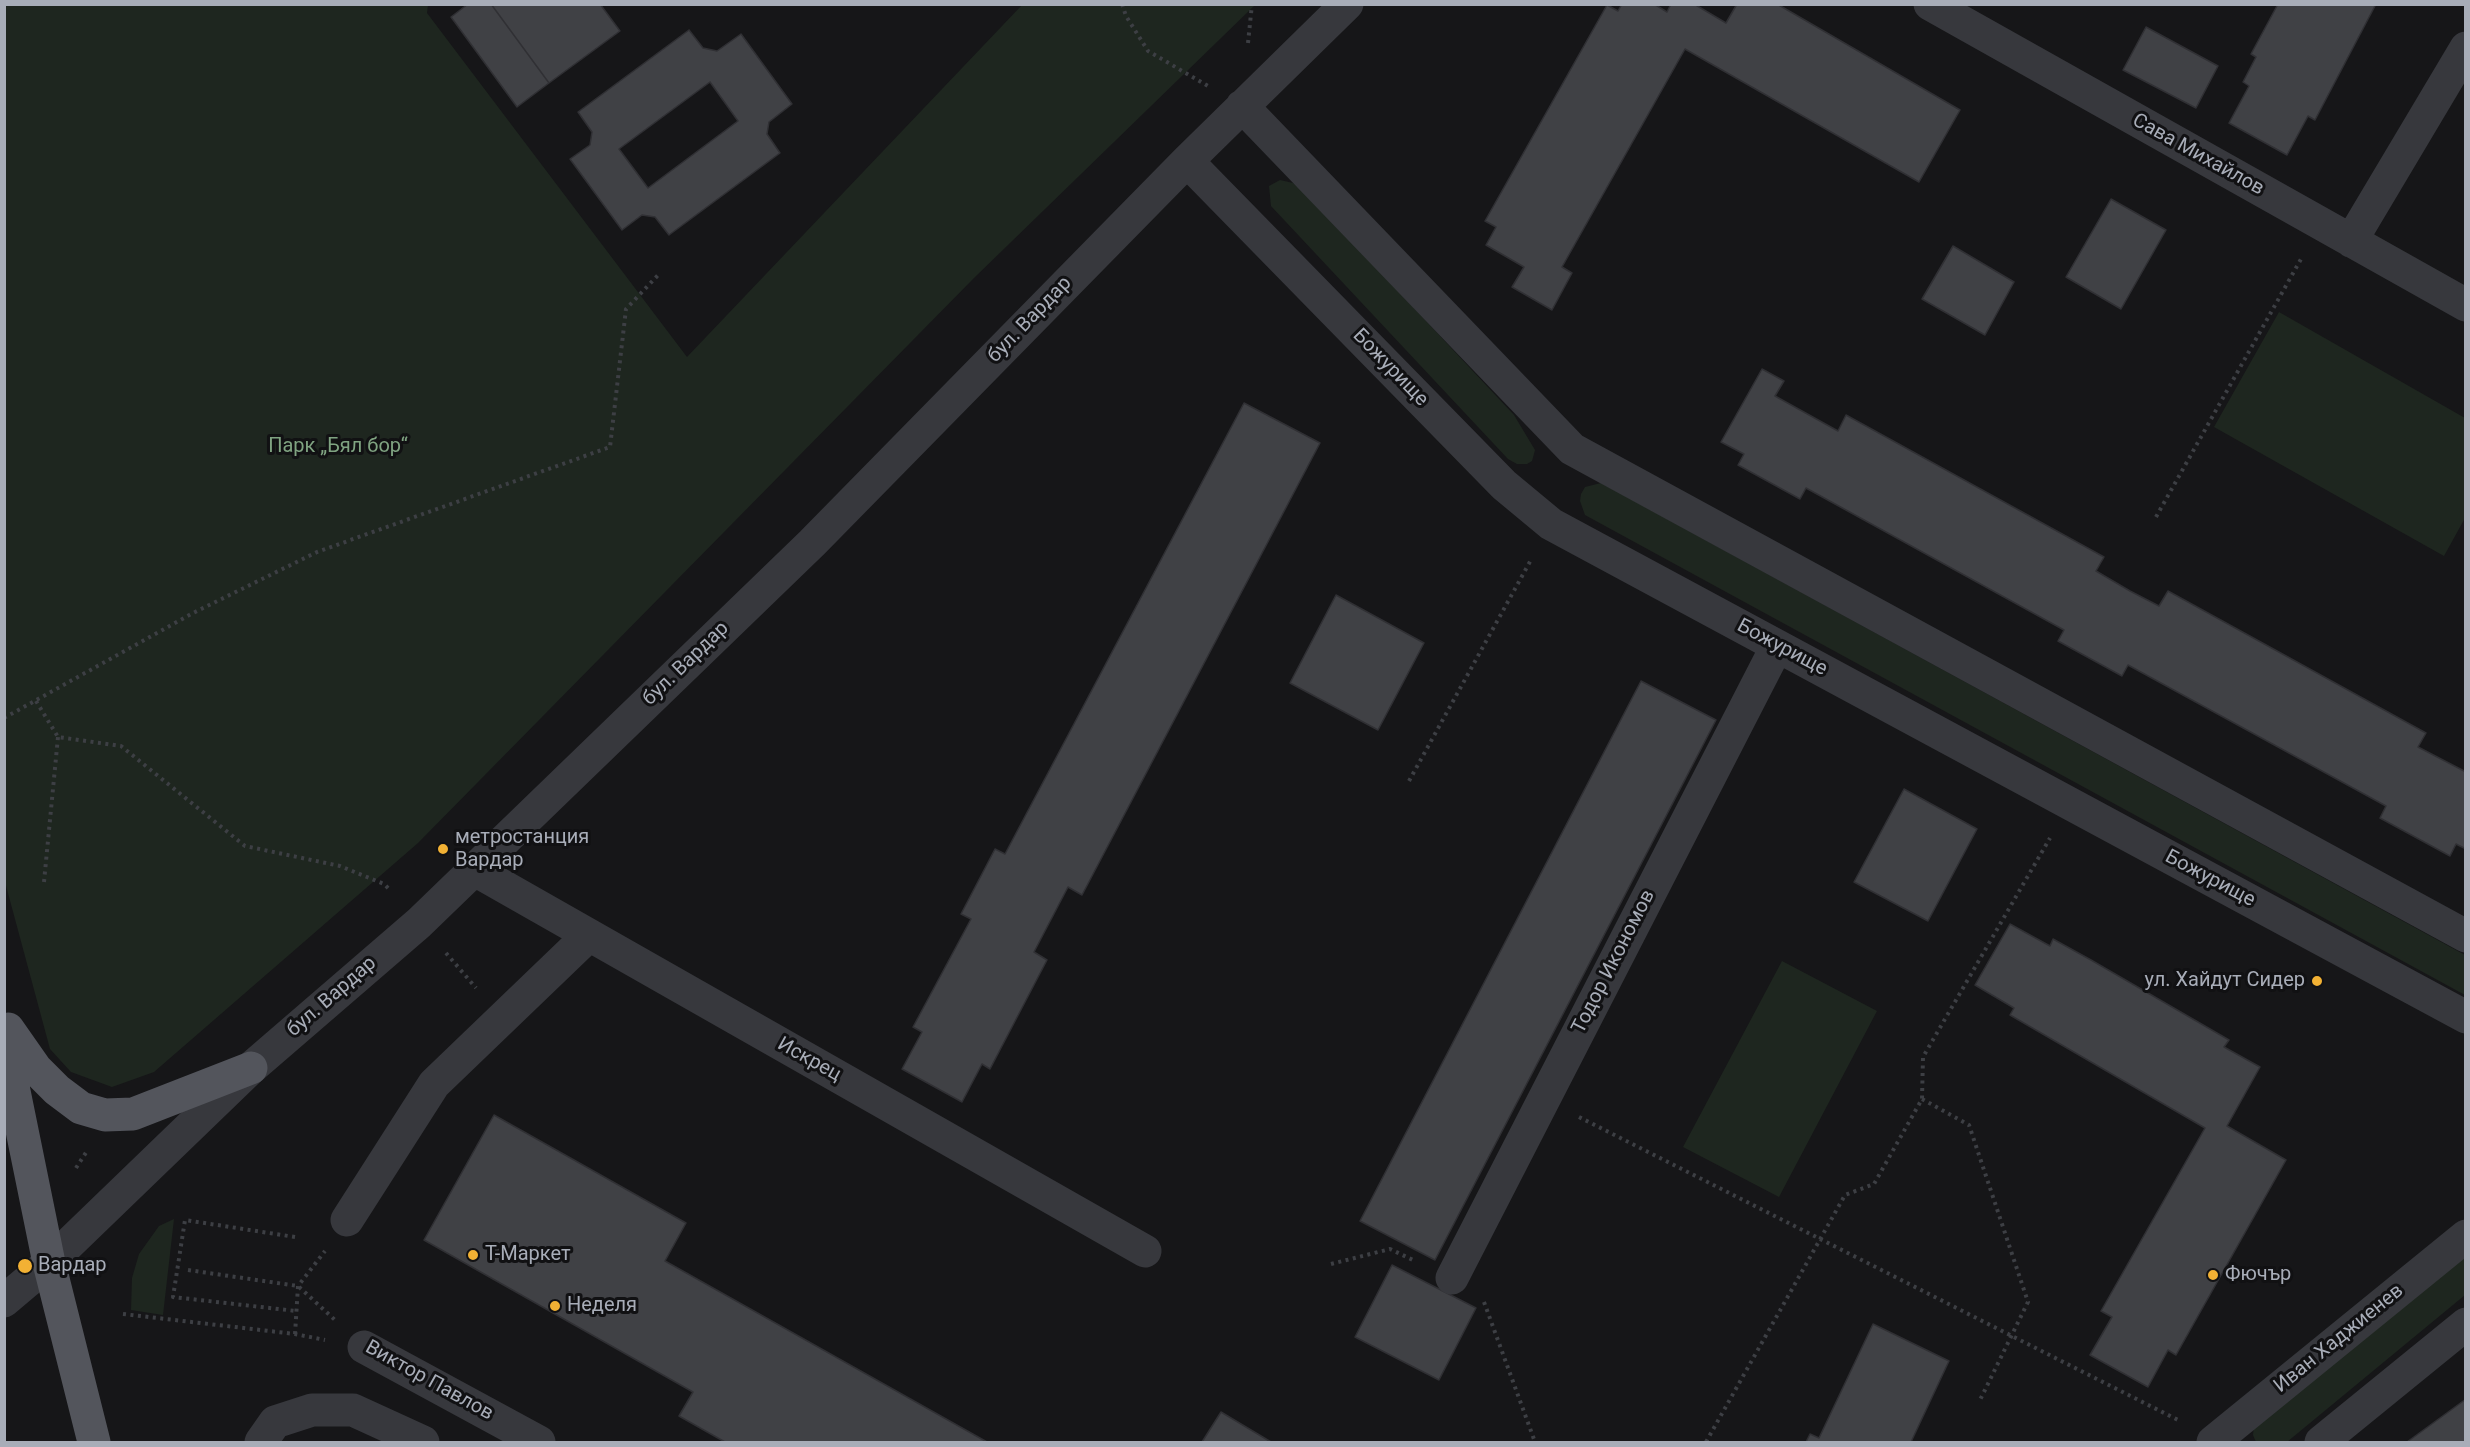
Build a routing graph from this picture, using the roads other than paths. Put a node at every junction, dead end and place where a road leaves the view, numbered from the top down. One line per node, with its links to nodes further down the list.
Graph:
1 (1347, 4): 4 (street, бул. Вардар)
2 (1930, 4): 6 (street, Сава Михайлов)
3 (2466, 48): 6 (street)
4 (1242, 106): 5 (street, бул. Вардар); 11 (street)
5 (1187, 161): 8 (street, Божурище); 9 (street, бул. Вардар)
6 (2351, 241): 7 (street, Сава Михайлов)
7 (2466, 305)
8 (1778, 646): 12 (street, Божурище); 20 (street, Тодор Икономов)
9 (473, 869): 10 (street, Искрец); 15 (street, бул. Вардар)
10 (588, 936): 16 (street); 18 (street, Искрец)
11 (2466, 936)
12 (2466, 1017)
13 (4, 1024): 15 (main road)
14 (4, 1042): 19 (main road)
15 (251, 1068): 19 (street, бул. Вардар)
16 (347, 1220)
17 (2466, 1236): 24 (street, Иван Хаджиенев)
18 (1145, 1251)
19 (49, 1263): 21 (street, бул. Вардар); 25 (main road)
20 (1452, 1278)
21 (4, 1302)
22 (2466, 1324): 29 (street)
23 (364, 1347): 28 (street, Виктор Павлов)
24 (2216, 1442)
25 (94, 1443)
26 (261, 1443): 27 (street)
27 (423, 1443)
28 (539, 1443)
29 (2321, 1443)

